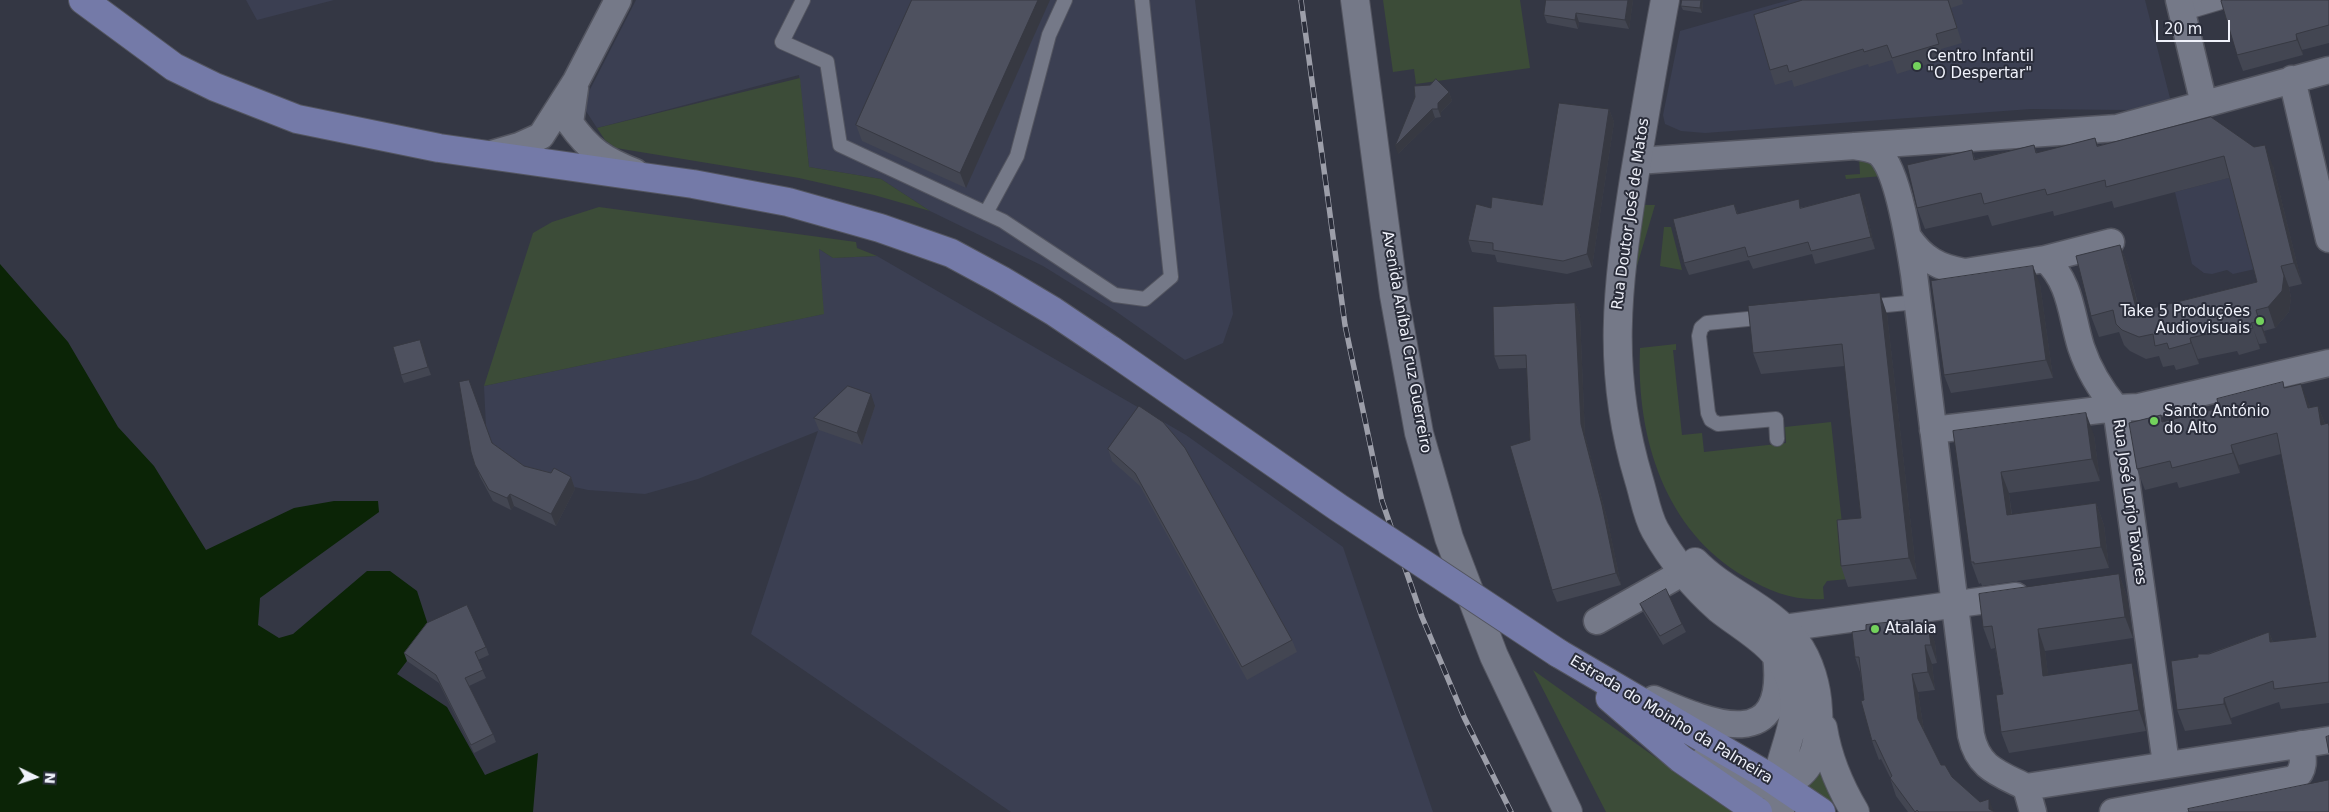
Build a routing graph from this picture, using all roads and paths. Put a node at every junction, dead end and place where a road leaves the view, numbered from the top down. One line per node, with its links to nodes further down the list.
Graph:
1 (83, 0): 16 (main road)
2 (618, 0): 12 (street)
3 (803, 0): 20 (lane)
4 (1065, 0): 20 (lane)
5 (1142, 0): 20 (lane)
6 (1355, 0): 47 (street, Avenida Aníbal Cruz Guerreiro)
7 (1665, 0): 17 (street, Rua Doutor José de Matos)
8 (2218, 0): 9 (street)
9 (2180, 5): 13 (street)
10 (2329, 70): 11 (street)
11 (2292, 80): 13 (street); 22 (street)
12 (576, 81): 16 (street); 18 (street)
13 (2204, 104): 14 (street)
14 (1927, 142): 15 (street); 19 (street)
15 (1853, 146): 17 (street); 19 (street)
16 (488, 155): 18 (main road)
17 (1637, 161): 33 (street, Rua Doutor José de Matos)
18 (652, 178): 40 (main road, bridge)
19 (1893, 179): 21 (street)
20 (986, 213)
21 (1908, 237): 25 (street); 26 (street)
22 (2329, 238)
23 (2111, 242): 24 (street)
24 (2045, 259): 25 (street); 30 (street, Rua José Lorjo Tavares)
25 (1965, 272): 26 (street)
26 (1917, 302): 27 (lane); 31 (street)
27 (1850, 309)
28 (1784, 315): 32 (lane)
29 (2329, 363): 30 (street)
30 (2116, 408): 31 (street); 46 (street, Rua José Lorjo Tavares)
31 (1932, 430): 36 (street)
32 (1778, 440)
33 (1632, 458): 34 (street); 38 (street)
34 (1682, 573): 37 (street); 39 (street)
35 (2042, 593): 36 (street)
36 (1954, 605): 38 (street); 49 (street)
37 (1597, 621)
38 (1784, 628): 39 (street); 42 (street)
39 (1768, 647): 41 (street); 48 (street)
40 (1558, 653): 41 (main road, Estrada do Moinho da Palmeira); 43 (main road, Estrada do Moinho da Palmeira)
41 (1587, 670): 48 (main road, Estrada do Moinho da Palmeira)
42 (1817, 693): 48 (street); 50 (street)
43 (1621, 707): 48 (street); 53 (main road, Estrada do Moinho da Palmeira)
44 (2329, 740): 45 (street)
45 (2300, 744): 46 (street); 57 (street)
46 (2166, 764): 49 (street)
47 (1552, 782): 51 (street); 52 (street)
48 (1778, 783): 54 (street); 55 (main road, Estrada do Moinho da Palmeira)
49 (2026, 787): 56 (street)
50 (1852, 808)
51 (1568, 812)
52 (1574, 812)
53 (1758, 812)
54 (1780, 812)
55 (1820, 812)
56 (2033, 812)
57 (2113, 812)

